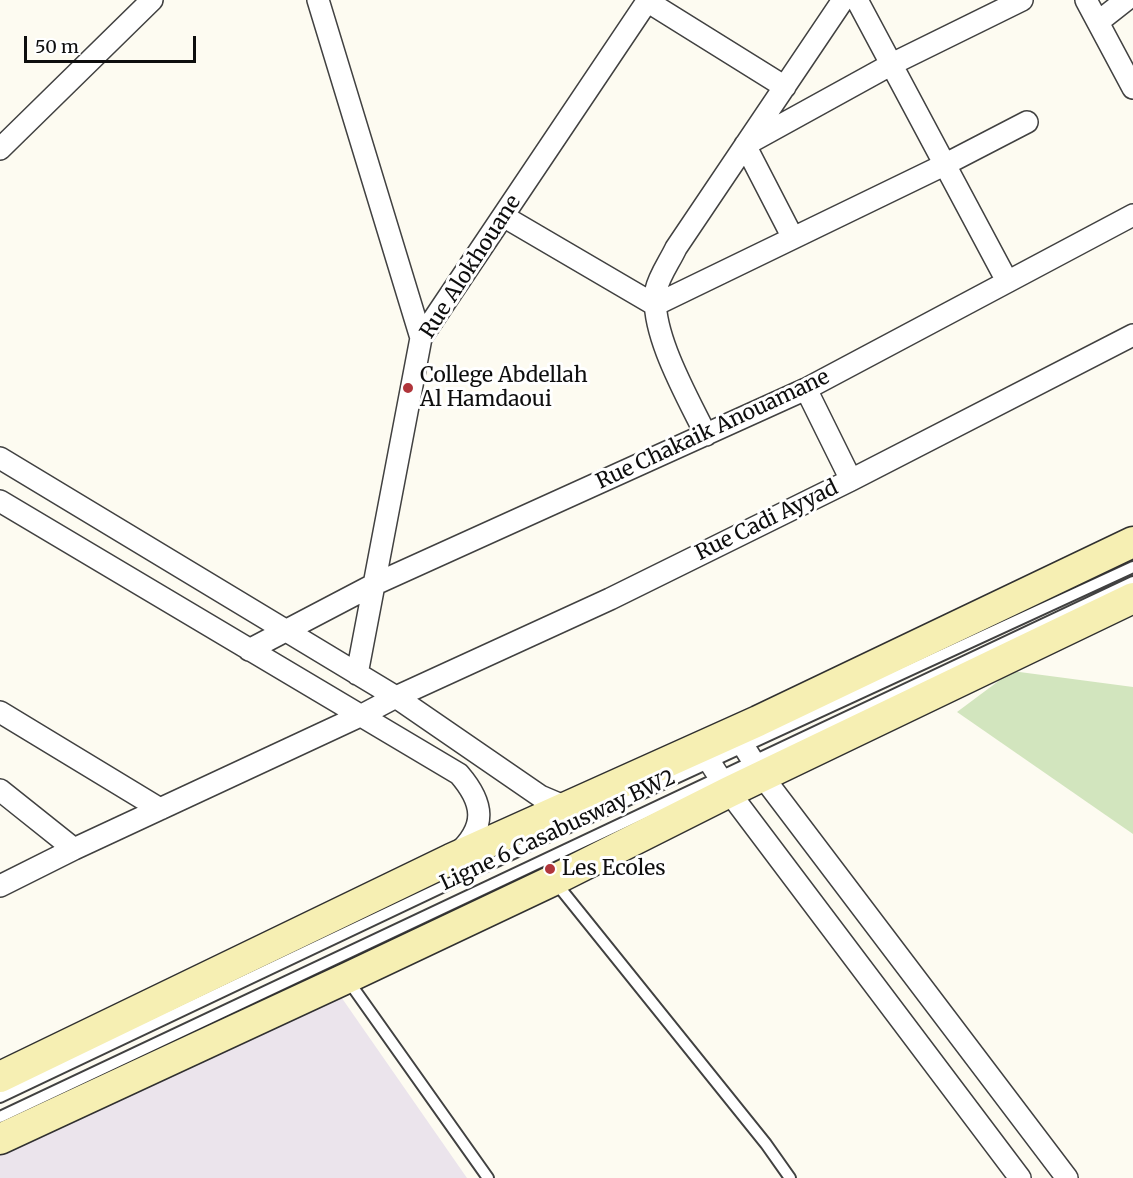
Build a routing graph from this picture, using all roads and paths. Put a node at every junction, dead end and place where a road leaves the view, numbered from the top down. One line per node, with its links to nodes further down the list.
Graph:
1 (152, 0): 15 (street)
2 (318, 0): 23 (street)
3 (843, 0): 11 (street)
4 (857, 0): 10 (street)
5 (1022, 0): 10 (street)
6 (1086, 0): 9 (street)
7 (1126, 0): 9 (street)
8 (648, 1): 11 (street); 18 (street, Rue Alokhouane)
9 (1098, 22): 12 (street)
10 (892, 64): 14 (street); 16 (street)
11 (785, 87): 14 (street)
12 (1133, 88)
13 (1027, 122): 16 (street)
14 (745, 145): 19 (street); 21 (street)
15 (0, 149)
16 (944, 165): 19 (street); 20 (street)
17 (1133, 215): 20 (street, Rue Chakaik Anouamane)
18 (503, 216): 21 (street); 23 (street, Rue Alokhouane)
19 (793, 238): 21 (street)
20 (1007, 281): 24 (street, Rue Chakaik Anouamane)
21 (655, 305): 25 (street)
22 (1133, 334): 27 (street, Rue Cadi Ayyad)
23 (421, 338): 32 (street, Rue Alokhouane)
24 (806, 389): 25 (street, Rue Chakaik Anouamane); 27 (street)
25 (706, 435): 32 (street, Rue Chakaik Anouamane)
26 (0, 458): 34 (street)
27 (851, 480): 37 (street, Rue Cadi Ayyad)
28 (0, 501): 35 (street)
29 (1133, 542): 40 (main road)
30 (1133, 567): 40 (lane)
31 (1133, 582): 40 (lane)
32 (373, 585): 34 (street, Rue Chakaik Anouamane); 36 (street, Rue Alokhouane)
33 (1133, 598): 40 (main road)
34 (285, 632): 35 (street, Rue Chakaik Anouamane); 36 (street)
35 (249, 650): 39 (street)
36 (357, 674): 37 (street)
37 (396, 697): 39 (street, Rue Cadi Ayyad); 43 (street)
38 (0, 712): 44 (street)
39 (362, 715): 44 (street, Rue Cadi Ayyad); 46 (street)
40 (748, 754): 41 (main road); 41 (main road); 57 (street)
41 (715, 769): 43 (main road); 47 (main road); 51 (lane, Ligne 6 Casabusway BW2); 52 (lane, Ligne 6 Casabusway BW2); 56 (street)
42 (0, 790): 45 (street)
43 (566, 807): 46 (main road)
44 (160, 809): 45 (street, Rue Cadi Ayyad)
45 (74, 849): 48 (street, Rue Cadi Ayyad)
46 (451, 859): 50 (main road)
47 (554, 880): 49 (main road); 55 (lane)
48 (0, 886)
49 (347, 978): 53 (main road); 54 (lane)
50 (0, 1077)
51 (0, 1097)
52 (0, 1117)
53 (0, 1139)
54 (488, 1178)
55 (790, 1178)
56 (1020, 1178)
57 (1067, 1178)

